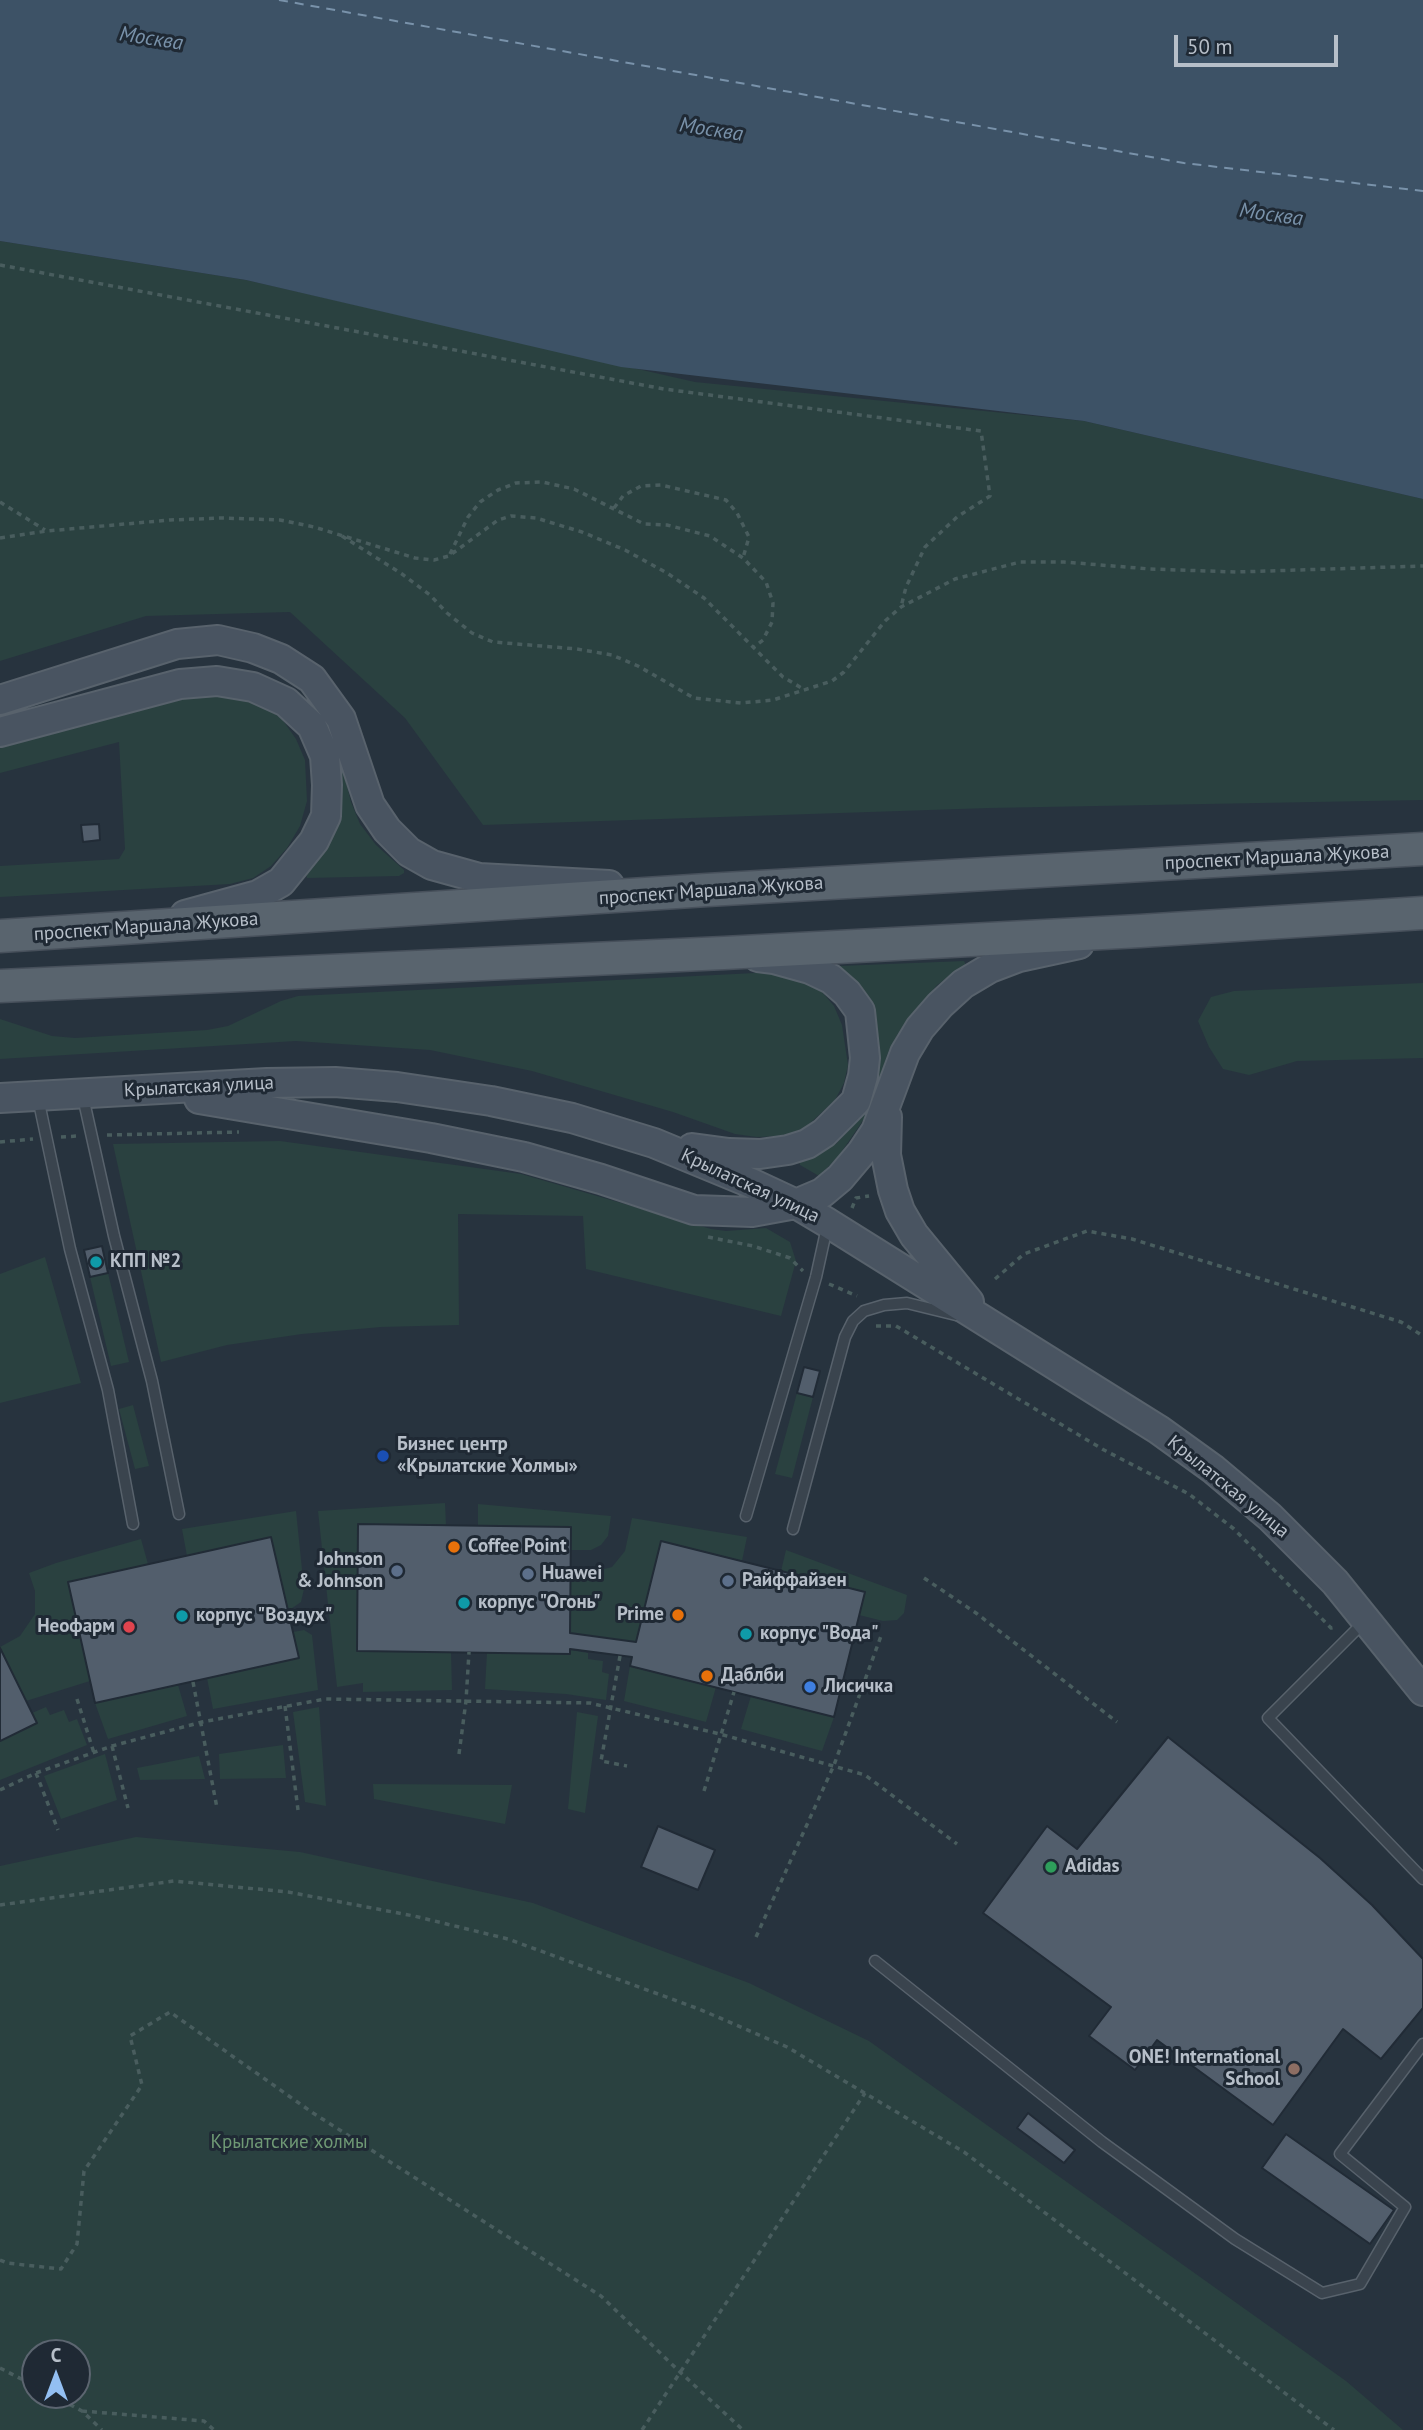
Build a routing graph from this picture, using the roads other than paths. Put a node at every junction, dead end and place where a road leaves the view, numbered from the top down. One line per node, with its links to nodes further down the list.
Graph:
1 (0, 700): 4 (main road)
2 (0, 732): 6 (main road)
3 (1423, 849): 4 (main road, проспект Маршала Жукова)
4 (707, 890): 6 (main road, проспект Маршала Жукова)
5 (1423, 913): 7 (main road)
6 (127, 929): 8 (main road, проспект Маршала Жукова)
7 (1140, 931): 9 (main road); 15 (main road)
8 (0, 936)
9 (724, 953): 10 (main road); 16 (main road)
10 (0, 986)
11 (132, 1089): 12 (main road, Крылатская улица); 16 (main road, Крылатская улица); 17 (main road)
12 (82, 1093): 13 (main road, Крылатская улица); 20 (lane)
13 (37, 1096): 14 (main road, Крылатская улица); 22 (lane)
14 (0, 1098)
15 (889, 1101): 17 (main road); 19 (main road)
16 (654, 1143): 17 (main road, Крылатская улица)
17 (796, 1205): 18 (main road, Крылатская улица)
18 (828, 1223): 19 (main road, Крылатская улица); 21 (lane)
19 (987, 1323): 23 (lane); 24 (main road, Крылатская улица)
20 (179, 1514)
21 (746, 1517)
22 (133, 1524)
23 (793, 1529)
24 (1366, 1620): 25 (main road, Крылатская улица); 26 (lane)
25 (1423, 1691)
26 (1423, 1879)
27 (875, 1961): 28 (lane)
28 (1423, 2044)

